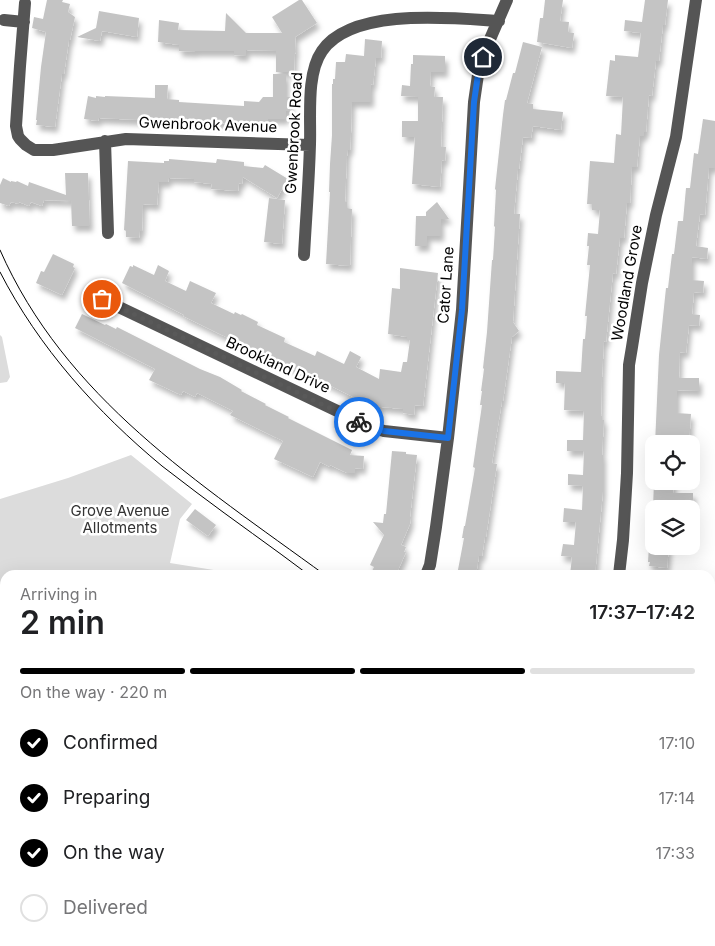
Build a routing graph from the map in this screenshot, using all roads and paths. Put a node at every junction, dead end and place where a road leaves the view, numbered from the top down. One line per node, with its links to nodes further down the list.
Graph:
1 (507, 0): 5 (street, Cator Lane)
2 (696, 0): 14 (street, Woodland Grove)
3 (26, 4): 6 (street, Gwenbrook Avenue)
4 (4, 20): 6 (street)
5 (499, 20): 8 (street, Gwenbrook Road); 12 (street, Cator Lane)
6 (24, 22): 7 (street, Gwenbrook Avenue)
7 (105, 141): 8 (street, Gwenbrook Avenue); 9 (street)
8 (310, 145): 10 (street, Gwenbrook Road)
9 (108, 233)
10 (304, 254)
11 (102, 299): 12 (street, Brookland Drive)
12 (448, 438): 13 (street, Cator Lane)
13 (428, 570)
14 (620, 570)

